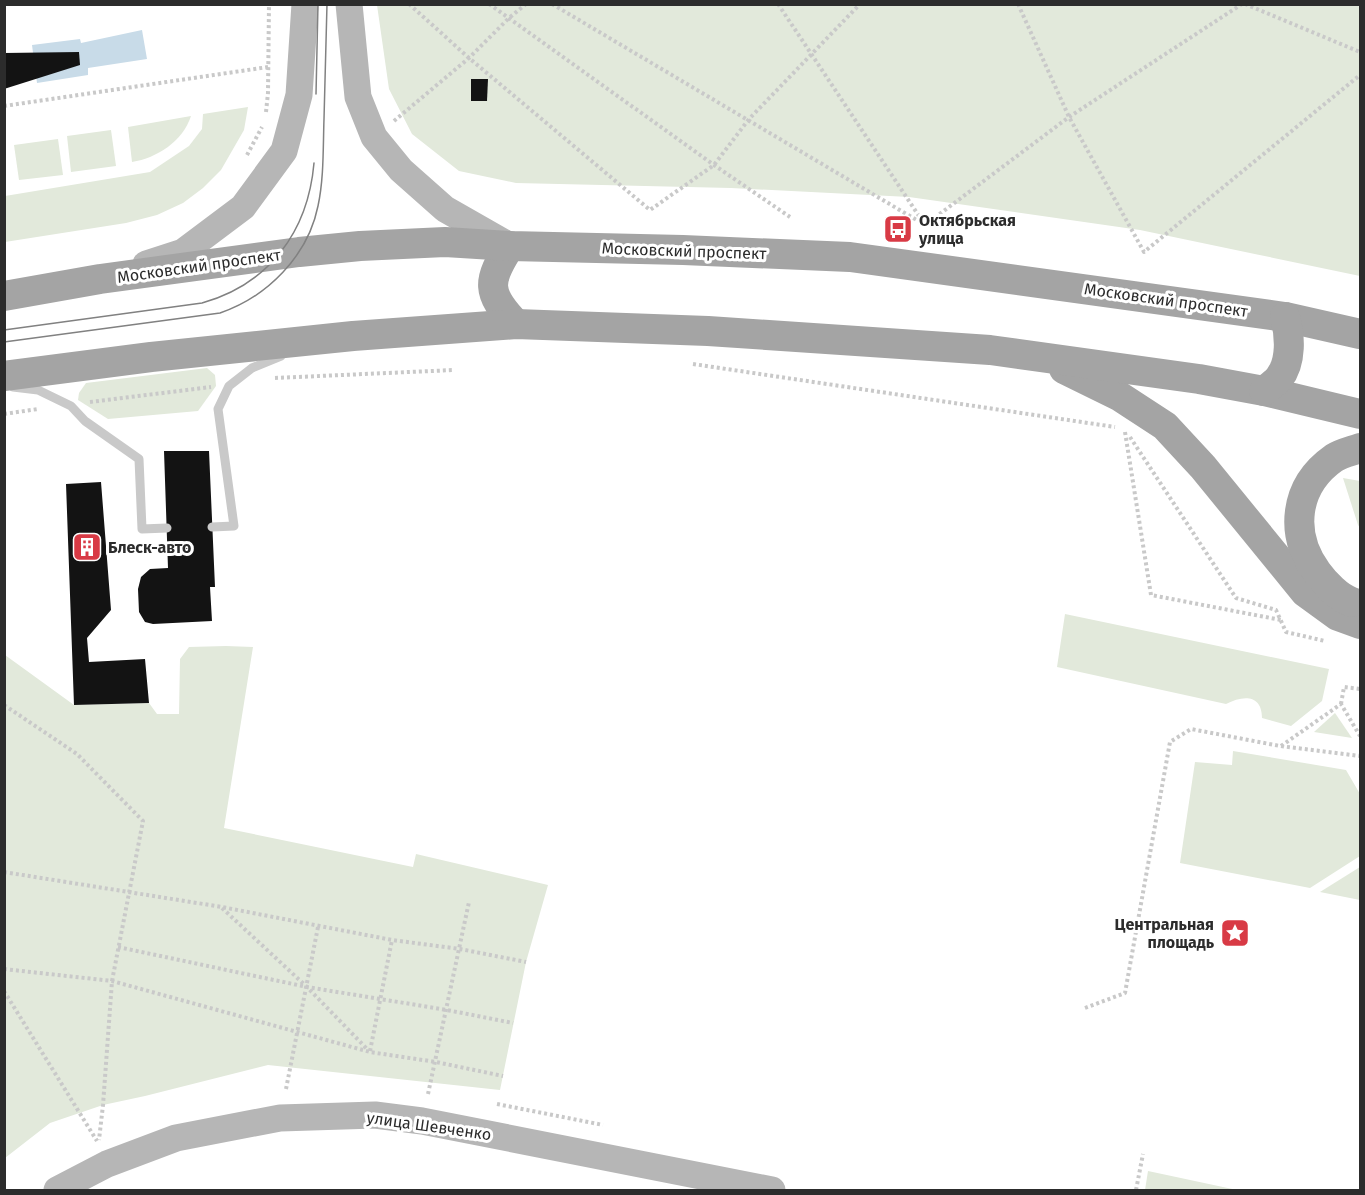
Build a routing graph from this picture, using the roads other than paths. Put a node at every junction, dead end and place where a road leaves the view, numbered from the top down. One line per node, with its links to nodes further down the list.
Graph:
1 (305, 4): 4 (main road)
2 (349, 4): 3 (main road)
3 (510, 246): 4 (main road, Московский проспект); 6 (main road, Московский проспект); 7 (main road)
4 (100, 279): 5 (main road, Московский проспект)
5 (4, 296)
6 (1285, 317): 8 (main road, Московский проспект); 13 (main road)
7 (516, 324): 9 (main road); 10 (main road)
8 (1360, 334)
9 (352, 336): 11 (main road); 16 (lane)
10 (1037, 356): 13 (main road); 19 (main road)
11 (4, 376)
12 (4, 386): 17 (lane)
13 (1264, 391): 14 (main road)
14 (1360, 414)
15 (1360, 448): 18 (main road)
16 (212, 526)
17 (167, 528)
18 (1360, 605)
19 (1360, 624)
20 (681, 1181): 21 (main road, улица Шевченко); 22 (main road, улица Шевченко)
21 (57, 1191)
22 (772, 1191)

